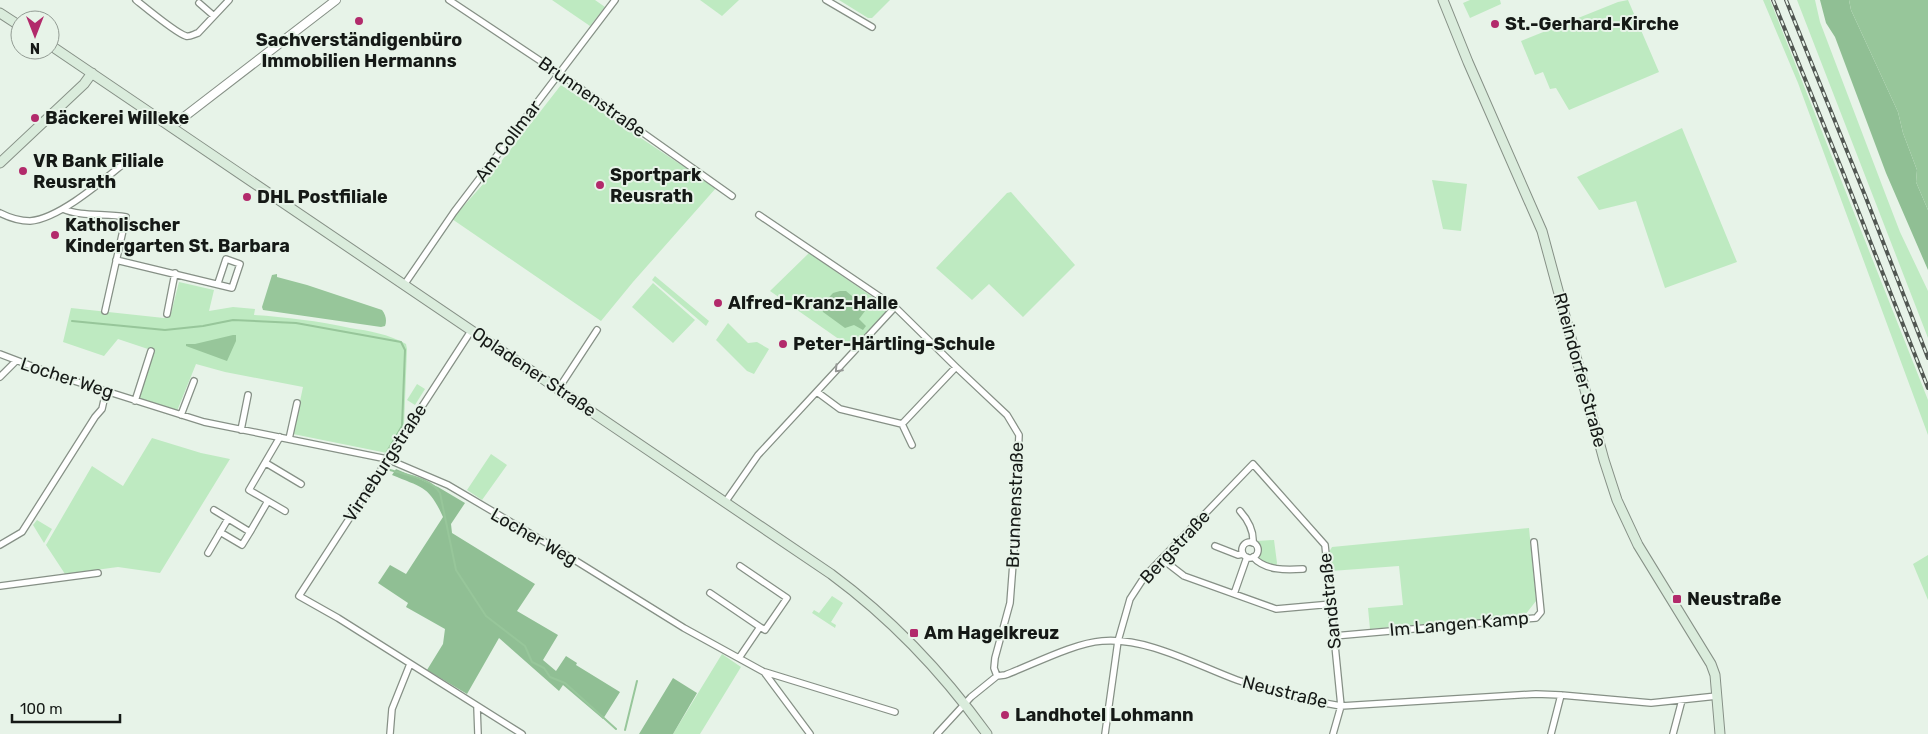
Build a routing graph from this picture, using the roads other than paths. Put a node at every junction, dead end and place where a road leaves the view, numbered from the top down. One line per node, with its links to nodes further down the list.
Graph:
1 (136, 0): 9 (street)
2 (229, 0): 9 (street)
3 (336, 0): 14 (street)
4 (449, 0): 13 (street, Brunnenstraße)
5 (615, 0): 13 (street, Am Collmar)
6 (826, 0): 10 (street)
7 (1443, 0): 82 (main road, Rheindorfer Straße)
8 (198, 4): 9 (street)
9 (214, 16)
10 (872, 27)
11 (60, 52): 12 (main road, Opladener Straße)
12 (92, 73): 14 (main road, Opladener Straße); 15 (main road)
13 (560, 74): 17 (street, Brunnenstraße); 24 (street, Am Collmar)
14 (171, 127): 24 (main road, Opladener Straße)
15 (0, 162)
16 (122, 165): 18 (street)
17 (732, 196)
18 (63, 209): 19 (street); 21 (street)
19 (0, 214)
20 (759, 214): 25 (street, Brunnenstraße)
21 (116, 260): 22 (street); 26 (street)
22 (175, 273): 23 (street); 27 (street)
23 (218, 283): 23 (street)
24 (404, 285): 29 (main road, Opladener Straße)
25 (895, 308): 33 (street, Brunnenstraße); 38 (street, one-way to 38)
26 (105, 311)
27 (166, 314)
28 (597, 330): 36 (street)
29 (471, 331): 36 (main road, Opladener Straße); 48 (street, Virneburgstraße)
30 (151, 351): 40 (street, Locher Weg)
31 (0, 354): 32 (street, Locher Weg)
32 (16, 361): 34 (street); 37 (street, Locher Weg)
33 (956, 367): 43 (street); 80 (street, Brunnenstraße)
34 (0, 378)
35 (194, 381): 42 (street)
36 (558, 388): 53 (main road, Opladener Straße)
37 (106, 391): 40 (street, Locher Weg); 62 (street)
38 (817, 392): 43 (street); 53 (street)
39 (248, 395): 44 (street)
40 (135, 401): 42 (street, Locher Weg)
41 (297, 403): 46 (street)
42 (181, 416): 44 (street, Locher Weg)
43 (902, 424): 47 (street)
44 (241, 430): 45 (street, Locher Weg)
45 (280, 437): 46 (street, Locher Weg); 49 (street)
46 (290, 439): 48 (street, Locher Weg)
47 (912, 445)
48 (388, 459): 77 (street, Locher Weg); 78 (street, Virneburgstraße)
49 (266, 463): 51 (street); 52 (street)
50 (1253, 464): 66 (street, Bergstraße); 73 (street, Sandstraße)
51 (301, 484)
52 (268, 501): 55 (street); 59 (street)
53 (726, 501): 84 (main road, Opladener Straße)
54 (214, 510): 57 (street)
55 (285, 511)
56 (1240, 511): 60 (street)
57 (228, 519): 58 (street); 59 (street)
58 (220, 532): 59 (street); 64 (street)
59 (250, 532)
60 (1252, 542): 65 (street); 65 (street)
61 (1534, 542): 75 (street, Im Langen Kamp)
62 (0, 545)
63 (1216, 546): 65 (street)
64 (208, 553)
65 (1248, 556): 68 (street); 72 (street)
66 (1162, 559): 72 (street); 76 (street, Bergstraße)
67 (740, 566): 74 (street)
68 (1303, 569)
69 (98, 573): 70 (street)
70 (0, 586)
71 (710, 593): 74 (street)
72 (1234, 594): 73 (street)
73 (1332, 604): 75 (street, Sandstraße)
74 (760, 627): 77 (street)
75 (1334, 636): 85 (street, Sandstraße)
76 (1118, 641): 80 (street, Neustraße); 85 (street, Neustraße); 94 (street, Bergstraße)
77 (739, 658): 79 (street, Locher Weg)
78 (410, 664): 86 (street); 88 (street)
79 (764, 672): 87 (street, Locher Weg); 91 (street, Locher Weg)
80 (997, 676): 84 (street, Neustraße)
81 (1561, 695): 83 (street, Neustraße); 85 (street, Neustraße); 96 (street)
82 (1717, 696): 83 (street, Neustraße); 98 (main road, Rheindorfer Straße)
83 (1682, 700): 97 (street)
84 (965, 703): 92 (street, Neustraße); 93 (main road, Opladener Straße)
85 (1341, 706): 95 (street, Sandstraße)
86 (477, 707): 89 (street); 90 (street)
87 (894, 712)
88 (390, 734)
89 (478, 734)
90 (522, 734)
91 (810, 734)
92 (937, 734)
93 (987, 734)
94 (1106, 734)
95 (1333, 734)
96 (1551, 734)
97 (1673, 734)
98 (1720, 734)

